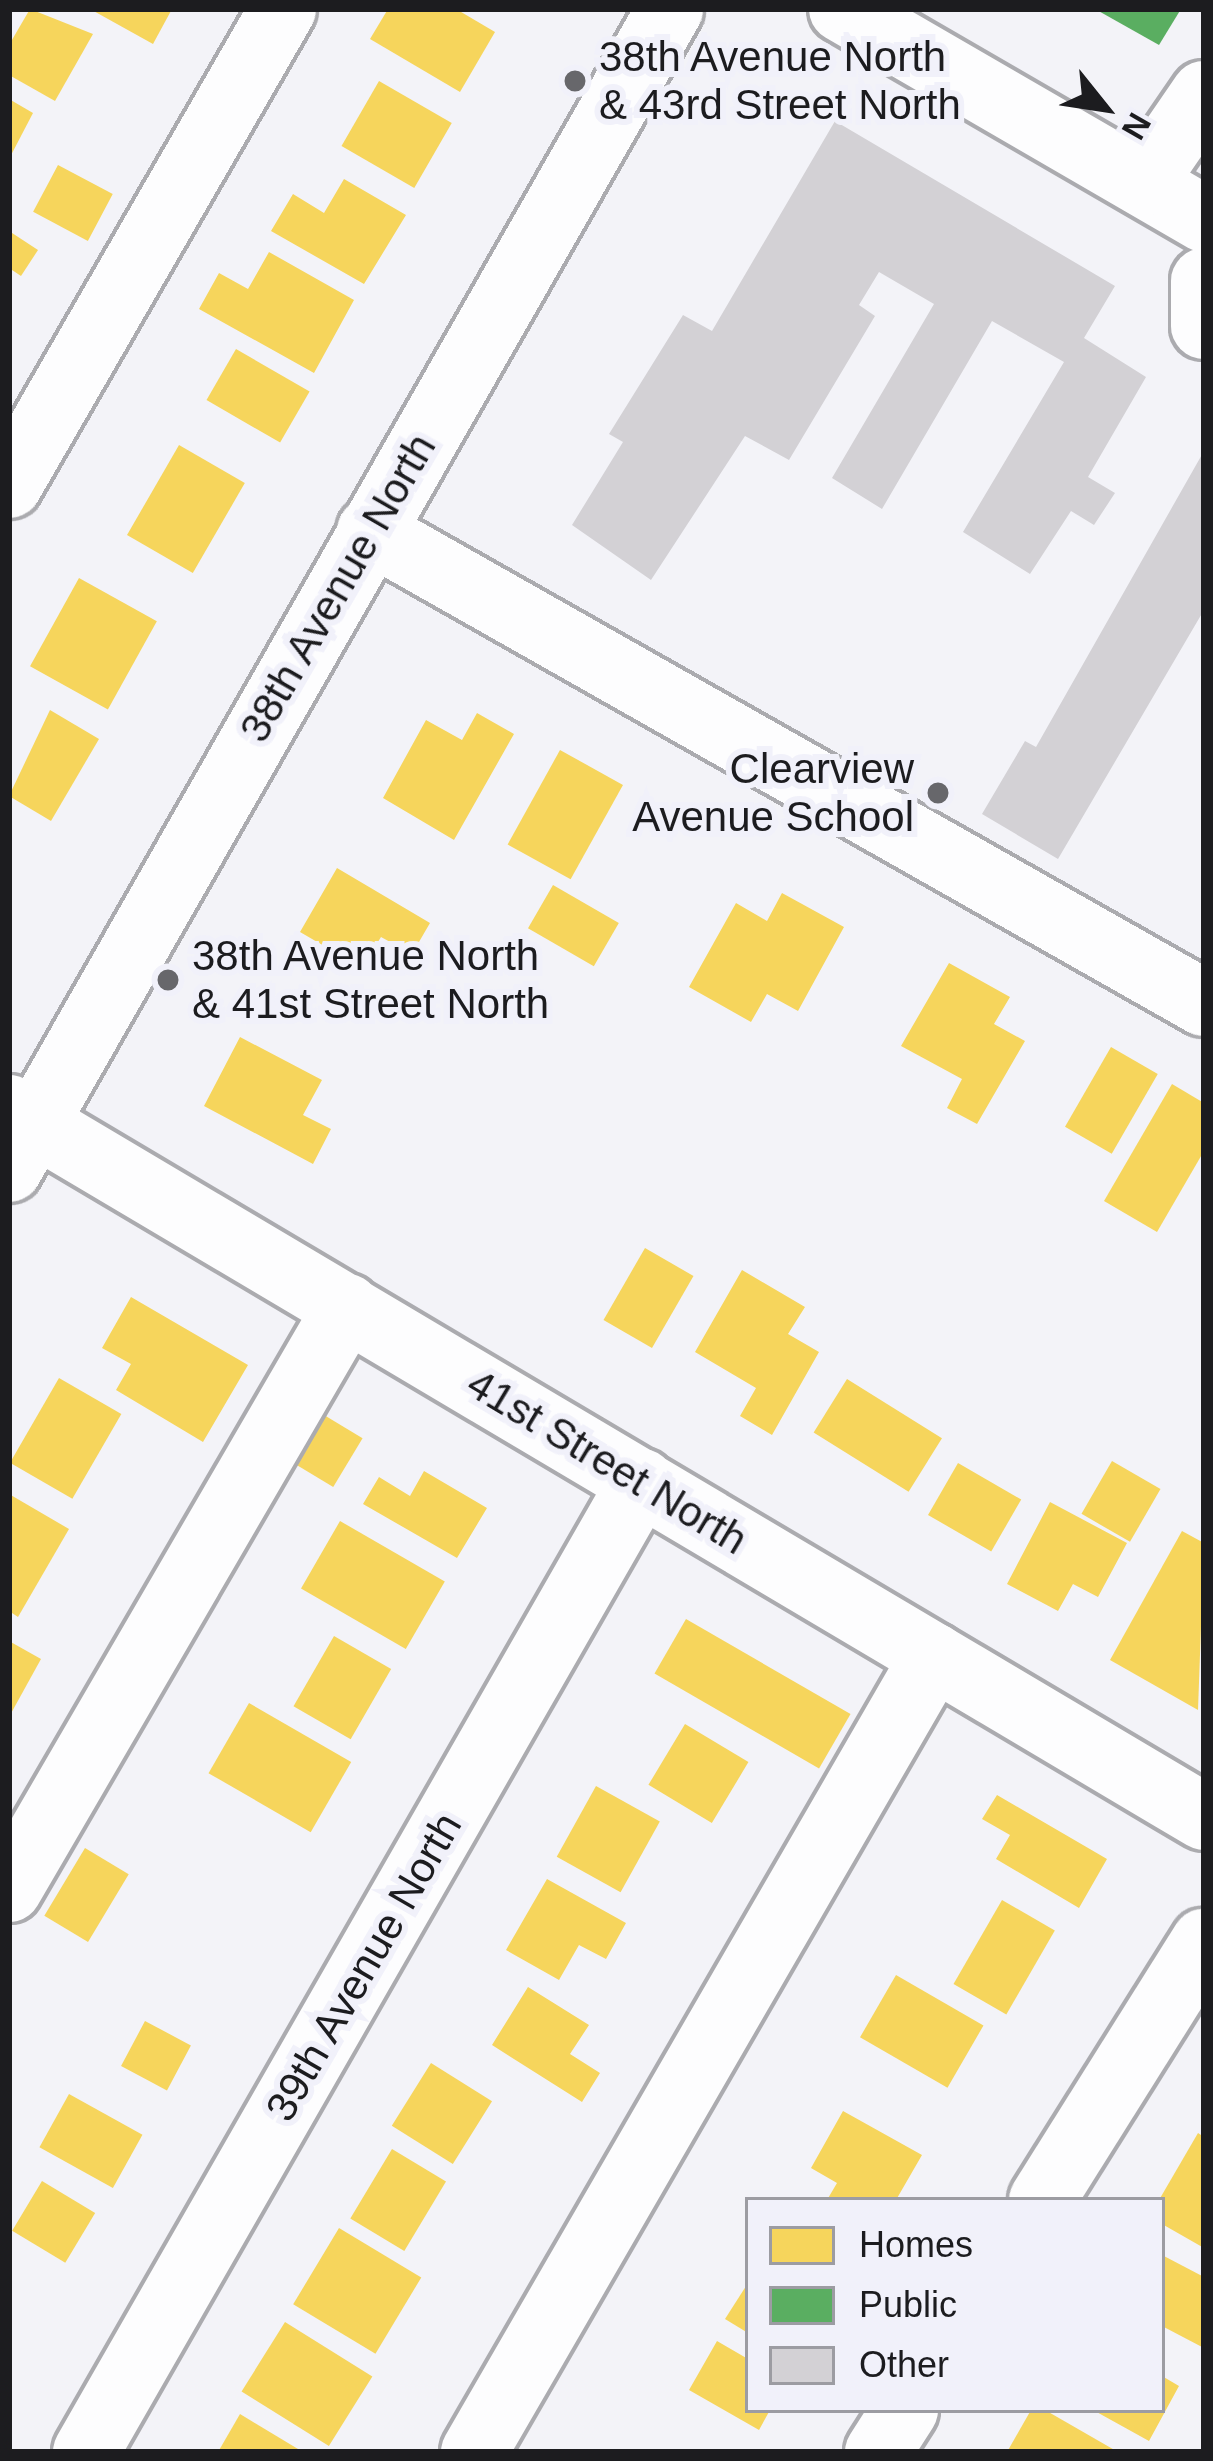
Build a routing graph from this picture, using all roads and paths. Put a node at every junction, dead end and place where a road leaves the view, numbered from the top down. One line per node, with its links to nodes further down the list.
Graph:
1 (283, 9): 9 (street)
2 (670, 9): 10 (street, 38th Avenue North)
3 (842, 9): 5 (street)
4 (1204, 94): 5 (street)
5 (1143, 183): 6 (street)
6 (1204, 219)
7 (1204, 280): 8 (street)
8 (1204, 326)
9 (9, 485)
10 (370, 531): 11 (street); 12 (street, 38th Avenue North)
11 (1204, 1003)
12 (18, 1133): 13 (street, 41st Street North)
13 (346, 1307): 14 (street, 41st Street North); 17 (street)
14 (641, 1482): 15 (street, 41st Street North); 21 (street, 39th Avenue North)
15 (934, 1656): 16 (street, 41st Street North); 22 (street)
16 (1204, 1816)
17 (9, 1889)
18 (1204, 1942): 19 (street)
19 (1044, 2197)
20 (903, 2413): 23 (street)
21 (108, 2444)
22 (474, 2452)
23 (878, 2452)

